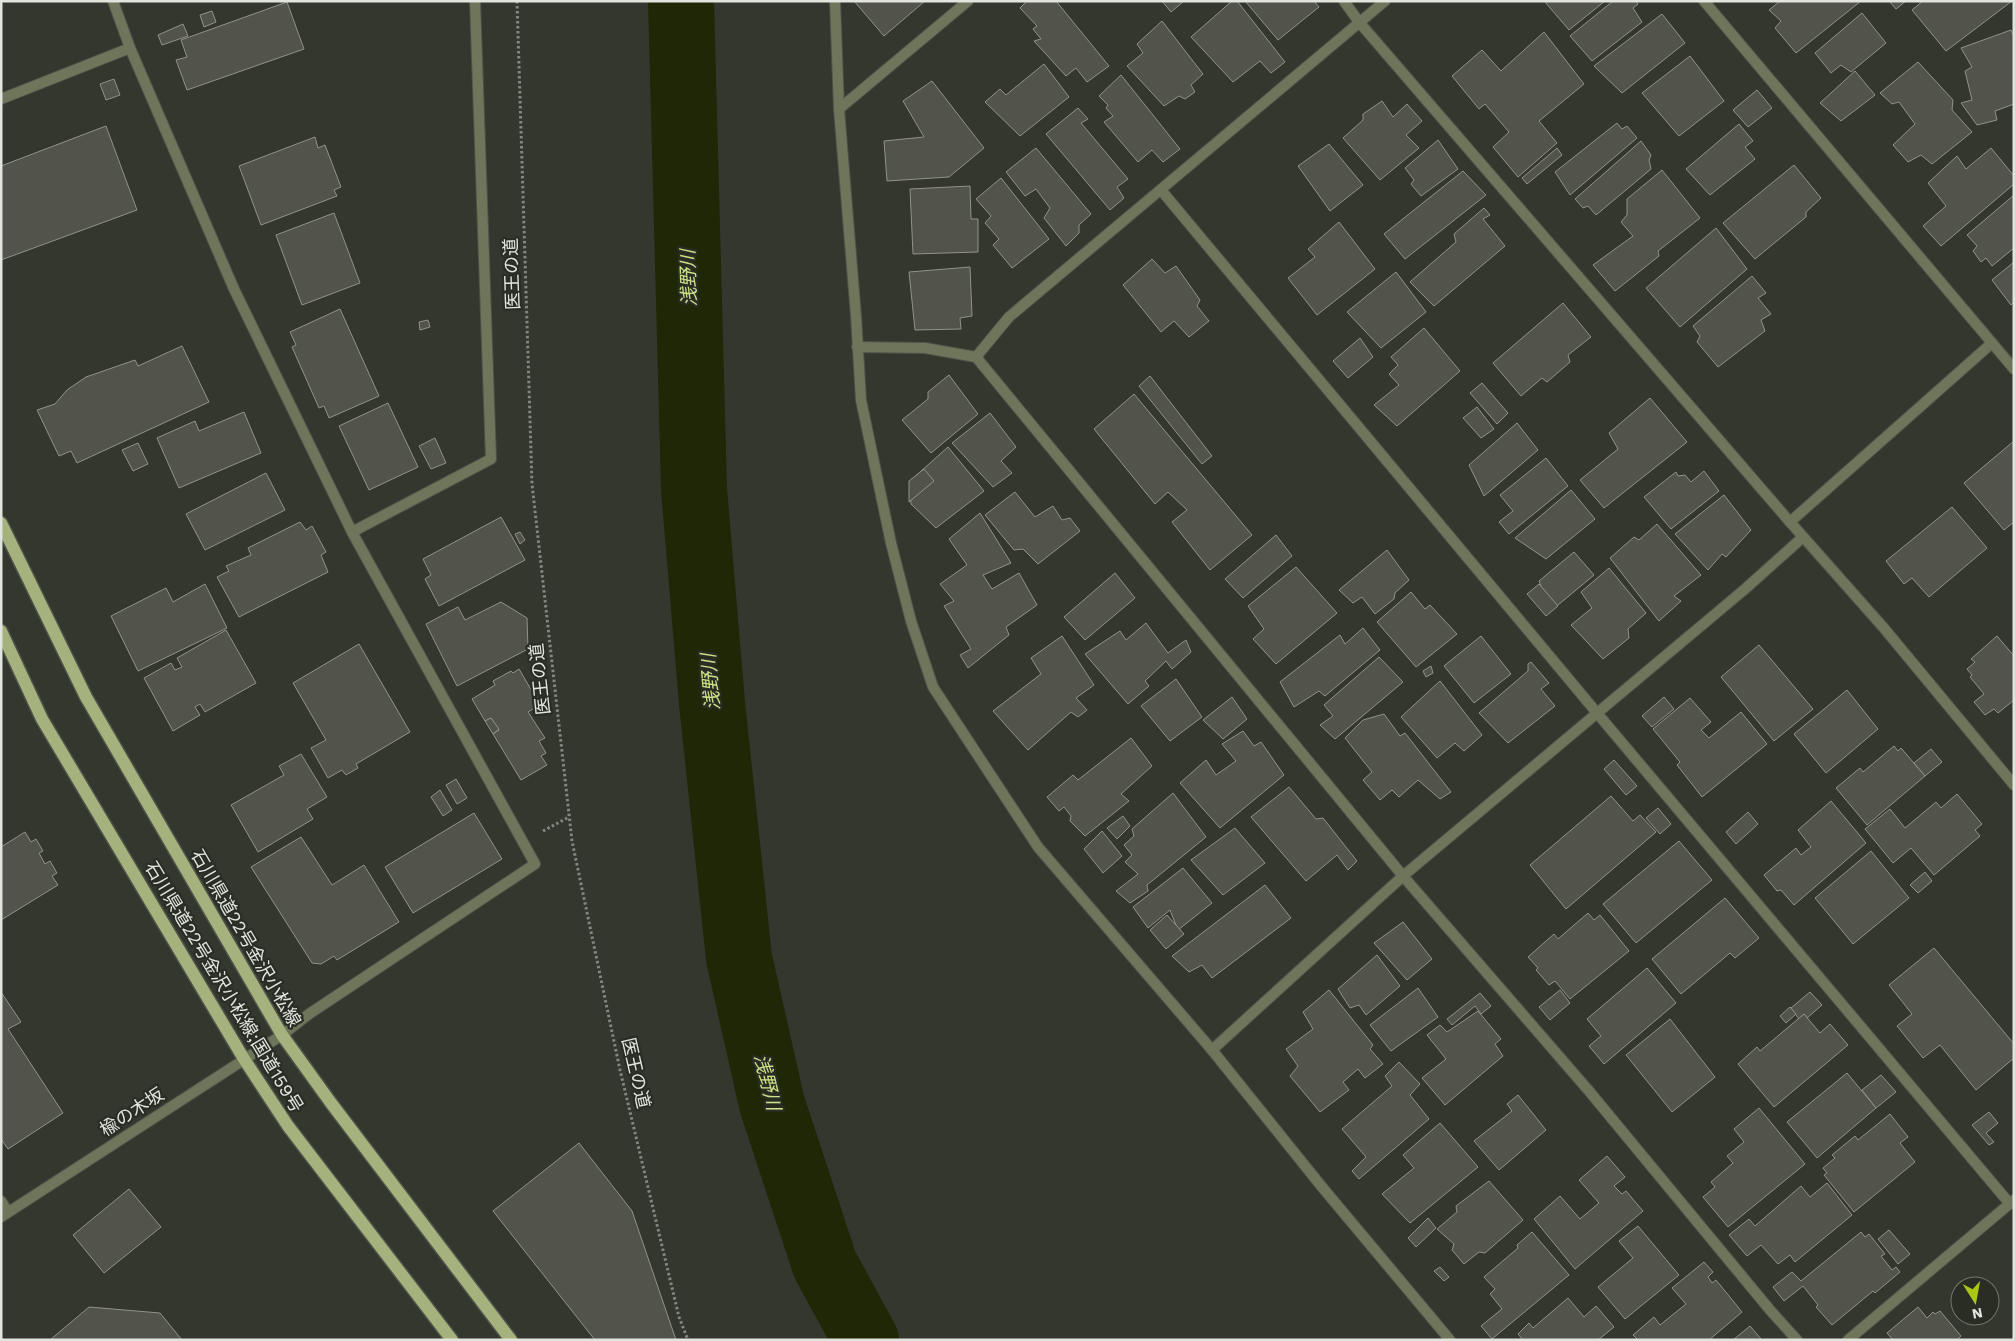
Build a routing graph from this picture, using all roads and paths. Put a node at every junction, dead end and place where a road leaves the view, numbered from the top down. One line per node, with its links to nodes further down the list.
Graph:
1 (113, 1): 10 (street)
2 (475, 1): 20 (street)
3 (517, 1): 34 (path, 医王の道)
4 (835, 1): 12 (street)
5 (968, 1): 12 (street)
6 (1344, 1): 9 (street)
7 (1386, 1): 9 (street)
8 (1704, 1): 14 (street)
9 (1359, 22): 13 (street); 18 (street)
10 (130, 48): 11 (street); 20 (street)
11 (1, 99)
12 (839, 109): 15 (street)
13 (1160, 190): 16 (street); 23 (street)
14 (1992, 343): 17 (street); 18 (street)
15 (857, 347): 16 (street); 27 (street)
16 (976, 356): 25 (street)
17 (2014, 369)
18 (1790, 522): 21 (street)
19 (1, 523): 26 (main road, 石川県道22号金沢小松線)
20 (352, 532): 26 (street, 楡の木坂)
21 (1803, 537): 23 (street); 24 (street)
22 (1, 631): 28 (main road, 石川県道22号金沢小松線;国道159号)
23 (1597, 713): 25 (street); 30 (street)
24 (2014, 785)
25 (1403, 876): 27 (street); 36 (street)
26 (282, 1034): 28 (street, 楡の木坂); 33 (main road, 石川県道22号金沢小松線)
27 (1212, 1050): 35 (street)
28 (244, 1059): 31 (street, 楡の木坂); 32 (main road, 石川県道22号金沢小松線;国道159号)
29 (1, 1202): 31 (street)
30 (2012, 1202): 37 (street)
31 (5, 1214)
32 (452, 1340)
33 (511, 1340)
34 (688, 1340)
35 (1450, 1340)
36 (1797, 1340)
37 (1848, 1340)

